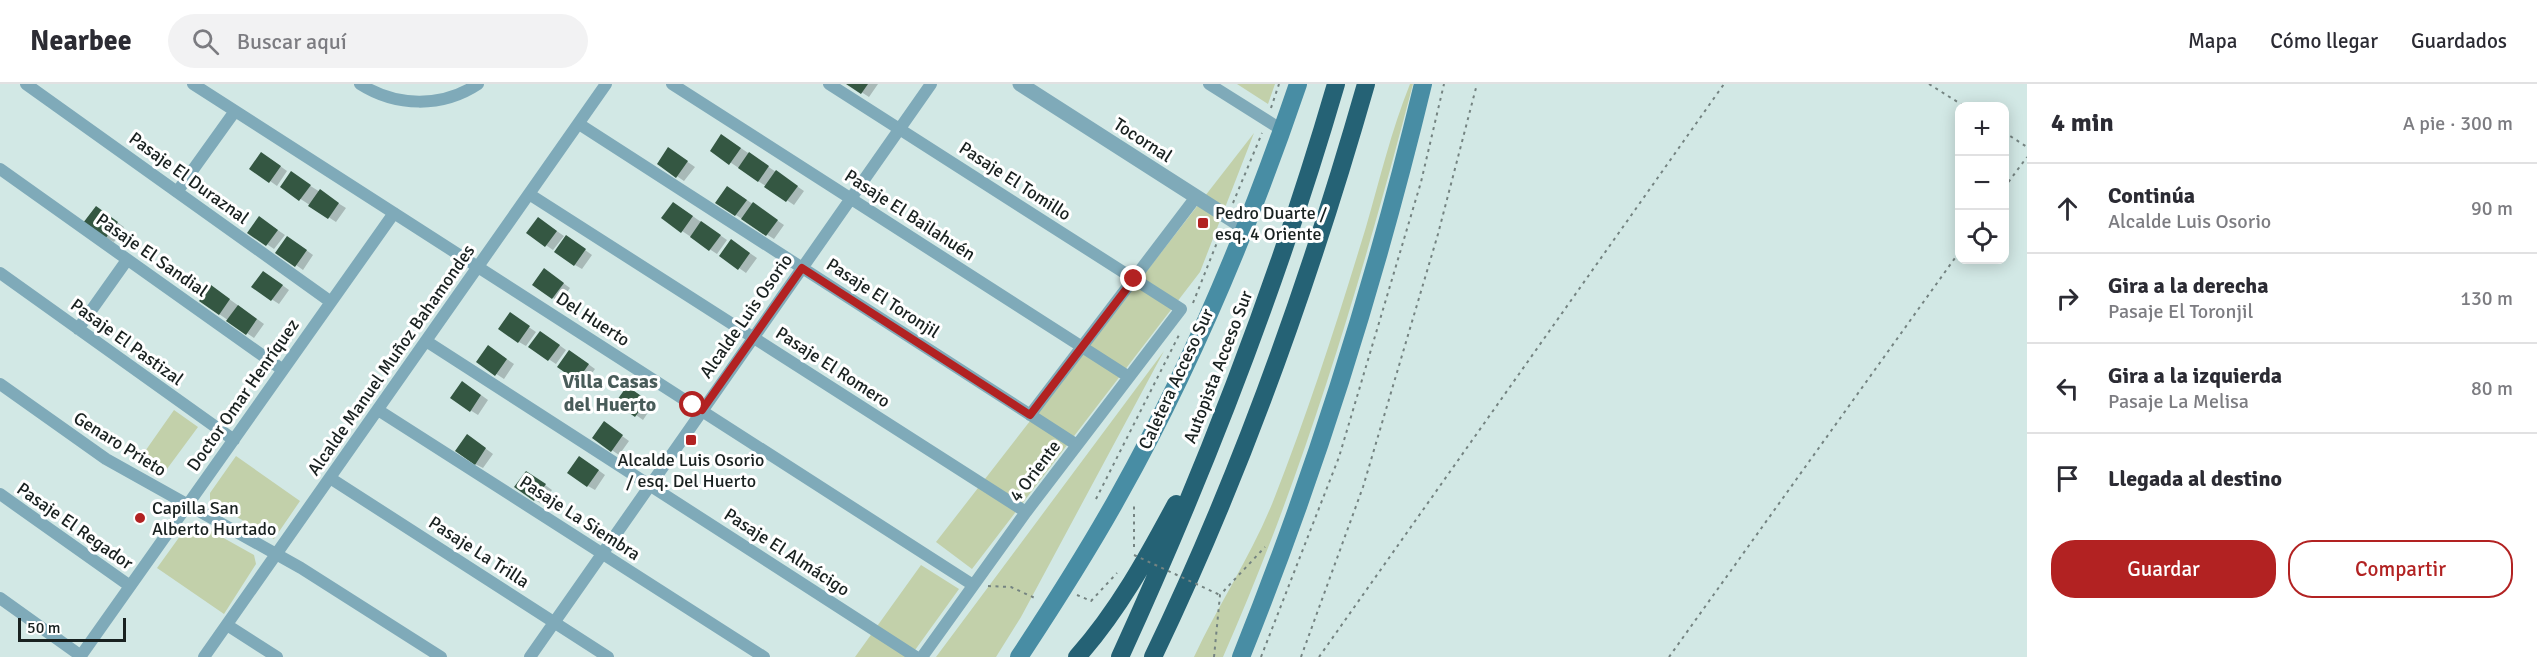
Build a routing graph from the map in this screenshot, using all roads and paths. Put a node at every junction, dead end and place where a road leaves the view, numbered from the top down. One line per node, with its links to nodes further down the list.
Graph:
1 (26, 84): 30 (street, Pasaje El Duraznal)
2 (193, 84): 20 (street, Del Huerto)
3 (360, 84): 4 (street)
4 (478, 84)
5 (606, 84): 22 (street, Alcalde Manuel Muñoz Bahamondes)
6 (672, 84): 33 (street, Pasaje El Bailahuén)
7 (829, 84): 23 (street, Pasaje El Tomillo)
8 (931, 84): 23 (street, Alcalde Luis Osorio)
9 (1020, 84): 32 (street, Tocornal)
10 (1209, 84): 21 (street)
11 (1279, 84): 21 (path)
12 (1298, 84): 24 (main road, Caletera Acceso Sur)
13 (1336, 84): 56 (highway, Autopista Acceso Sur)
14 (1366, 84): 90 (highway)
15 (1423, 84): 92 (main road)
16 (1477, 84): 93 (path)
17 (1724, 84): 94 (path)
18 (1929, 84): 19 (path)
19 (1958, 102)
20 (235, 111): 30 (street); 34 (street, Del Huerto)
21 (1266, 120): 24 (street); 35 (path)
22 (579, 124): 31 (street, Alcalde Manuel Muñoz Bahamondes); 40 (street, Pasaje El Toronjil)
23 (899, 129): 33 (street, Alcalde Luis Osorio); 42 (street, Pasaje El Tomillo)
24 (1282, 130): 36 (main road, Caletera Acceso Sur)
25 (2009, 135): 26 (path)
26 (2027, 147)
27 (2027, 157): 29 (path)
28 (0, 169): 38 (street, Pasaje El Sandial)
29 (2009, 181)
30 (177, 192): 43 (street, Pasaje El Duraznal)
31 (529, 194): 39 (street, Alcalde Manuel Muñoz Bahamondes); 47 (street, Pasaje El Romero)
32 (1196, 197): 35 (street, Tocornal); 42 (street)
33 (850, 199): 40 (street, Alcalde Luis Osorio); 49 (street, Pasaje El Bailahuén)
34 (394, 213): 39 (street, Del Huerto); 43 (street, Doctor Omar Henríquez)
35 (1227, 217): 36 (street, Tocornal); 44 (path)
36 (1245, 228): 87 (main road, Caletera Acceso Sur)
37 (1955, 257): 95 (path)
38 (127, 260): 46 (street); 50 (street, Pasaje El Sandial)
39 (478, 267): 48 (street, Alcalde Manuel Muñoz Bahamondes); 54 (street, Del Huerto)
40 (802, 268): 47 (street, Alcalde Luis Osorio); 55 (street, Pasaje El Toronjil)
41 (0, 273): 46 (street, Pasaje El Pastizal)
42 (1134, 279): 44 (street, Pasaje El Tomillo); 49 (street)
43 (331, 302): 50 (street, Doctor Omar Henríquez)
44 (1186, 309): 51 (street, 4 Oriente)
45 (1183, 326): 64 (path)
46 (78, 329): 57 (street, Pasaje El Pastizal)
47 (754, 337): 54 (street, Alcalde Luis Osorio); 65 (street, Pasaje El Romero)
48 (426, 340): 53 (street, Alcalde Manuel Muñoz Bahamondes); 60 (street, Pasaje El Almácigo)
49 (1082, 347): 51 (street, Pasaje El Bailahuén); 55 (street)
50 (283, 370): 57 (street, Doctor Omar Henríquez)
51 (1129, 377): 58 (street, 4 Oriente)
52 (0, 384): 63 (street, Genaro Prieto)
53 (378, 410): 59 (street, Alcalde Manuel Muñoz Bahamondes); 68 (street, Pasaje La Siembra)
54 (702, 410): 60 (street, Alcalde Luis Osorio); 70 (street, Del Huerto)
55 (1030, 415): 58 (street, Pasaje El Toronjil)
56 (1219, 426): 88 (highway); 89 (highway, Autopista Acceso Sur)
57 (234, 440): 63 (street, Doctor Omar Henríquez)
58 (1077, 445): 65 (street, 4 Oriente)
59 (330, 478): 67 (street, Alcalde Manuel Muñoz Bahamondes); 76 (street, Pasaje La Trilla)
60 (650, 485): 68 (street, Alcalde Luis Osorio); 85 (street, Pasaje El Almácigo)
61 (0, 494): 71 (street, Pasaje El Regador)
62 (1136, 503): 72 (path, bridge)
63 (187, 505): 67 (street, Genaro Prieto); 71 (street, Doctor Omar Henríquez)
64 (1092, 507)
65 (1026, 512): 70 (street, 4 Oriente)
66 (1259, 551): 72 (path)
67 (277, 554): 77 (street, Alcalde Manuel Muñoz Bahamondes); 81 (street, Genaro Prieto)
68 (602, 554): 76 (street, Alcalde Luis Osorio); 84 (street, Pasaje La Siembra)
69 (1119, 571): 74 (path)
70 (973, 585): 75 (path); 86 (street, 4 Oriente)
71 (130, 586): 78 (street, Doctor Omar Henríquez)
72 (1220, 595): 91 (path)
73 (0, 598): 78 (street)
74 (1091, 601)
75 (1035, 607)
76 (554, 622): 82 (street, Alcalde Luis Osorio); 83 (street, Pasaje La Trilla)
77 (227, 625): 79 (street, Alcalde Manuel Muñoz Bahamondes); 80 (street)
78 (80, 656)
79 (204, 657)
80 (277, 657)
81 (441, 657)
82 (530, 657)
83 (608, 657)
84 (764, 657)
85 (916, 657)
86 (922, 657)
87 (1019, 657)
88 (1077, 657)
89 (1120, 657)
90 (1153, 657)
91 (1214, 657)
92 (1241, 657)
93 (1301, 657)
94 (1319, 657)
95 (1669, 657)

